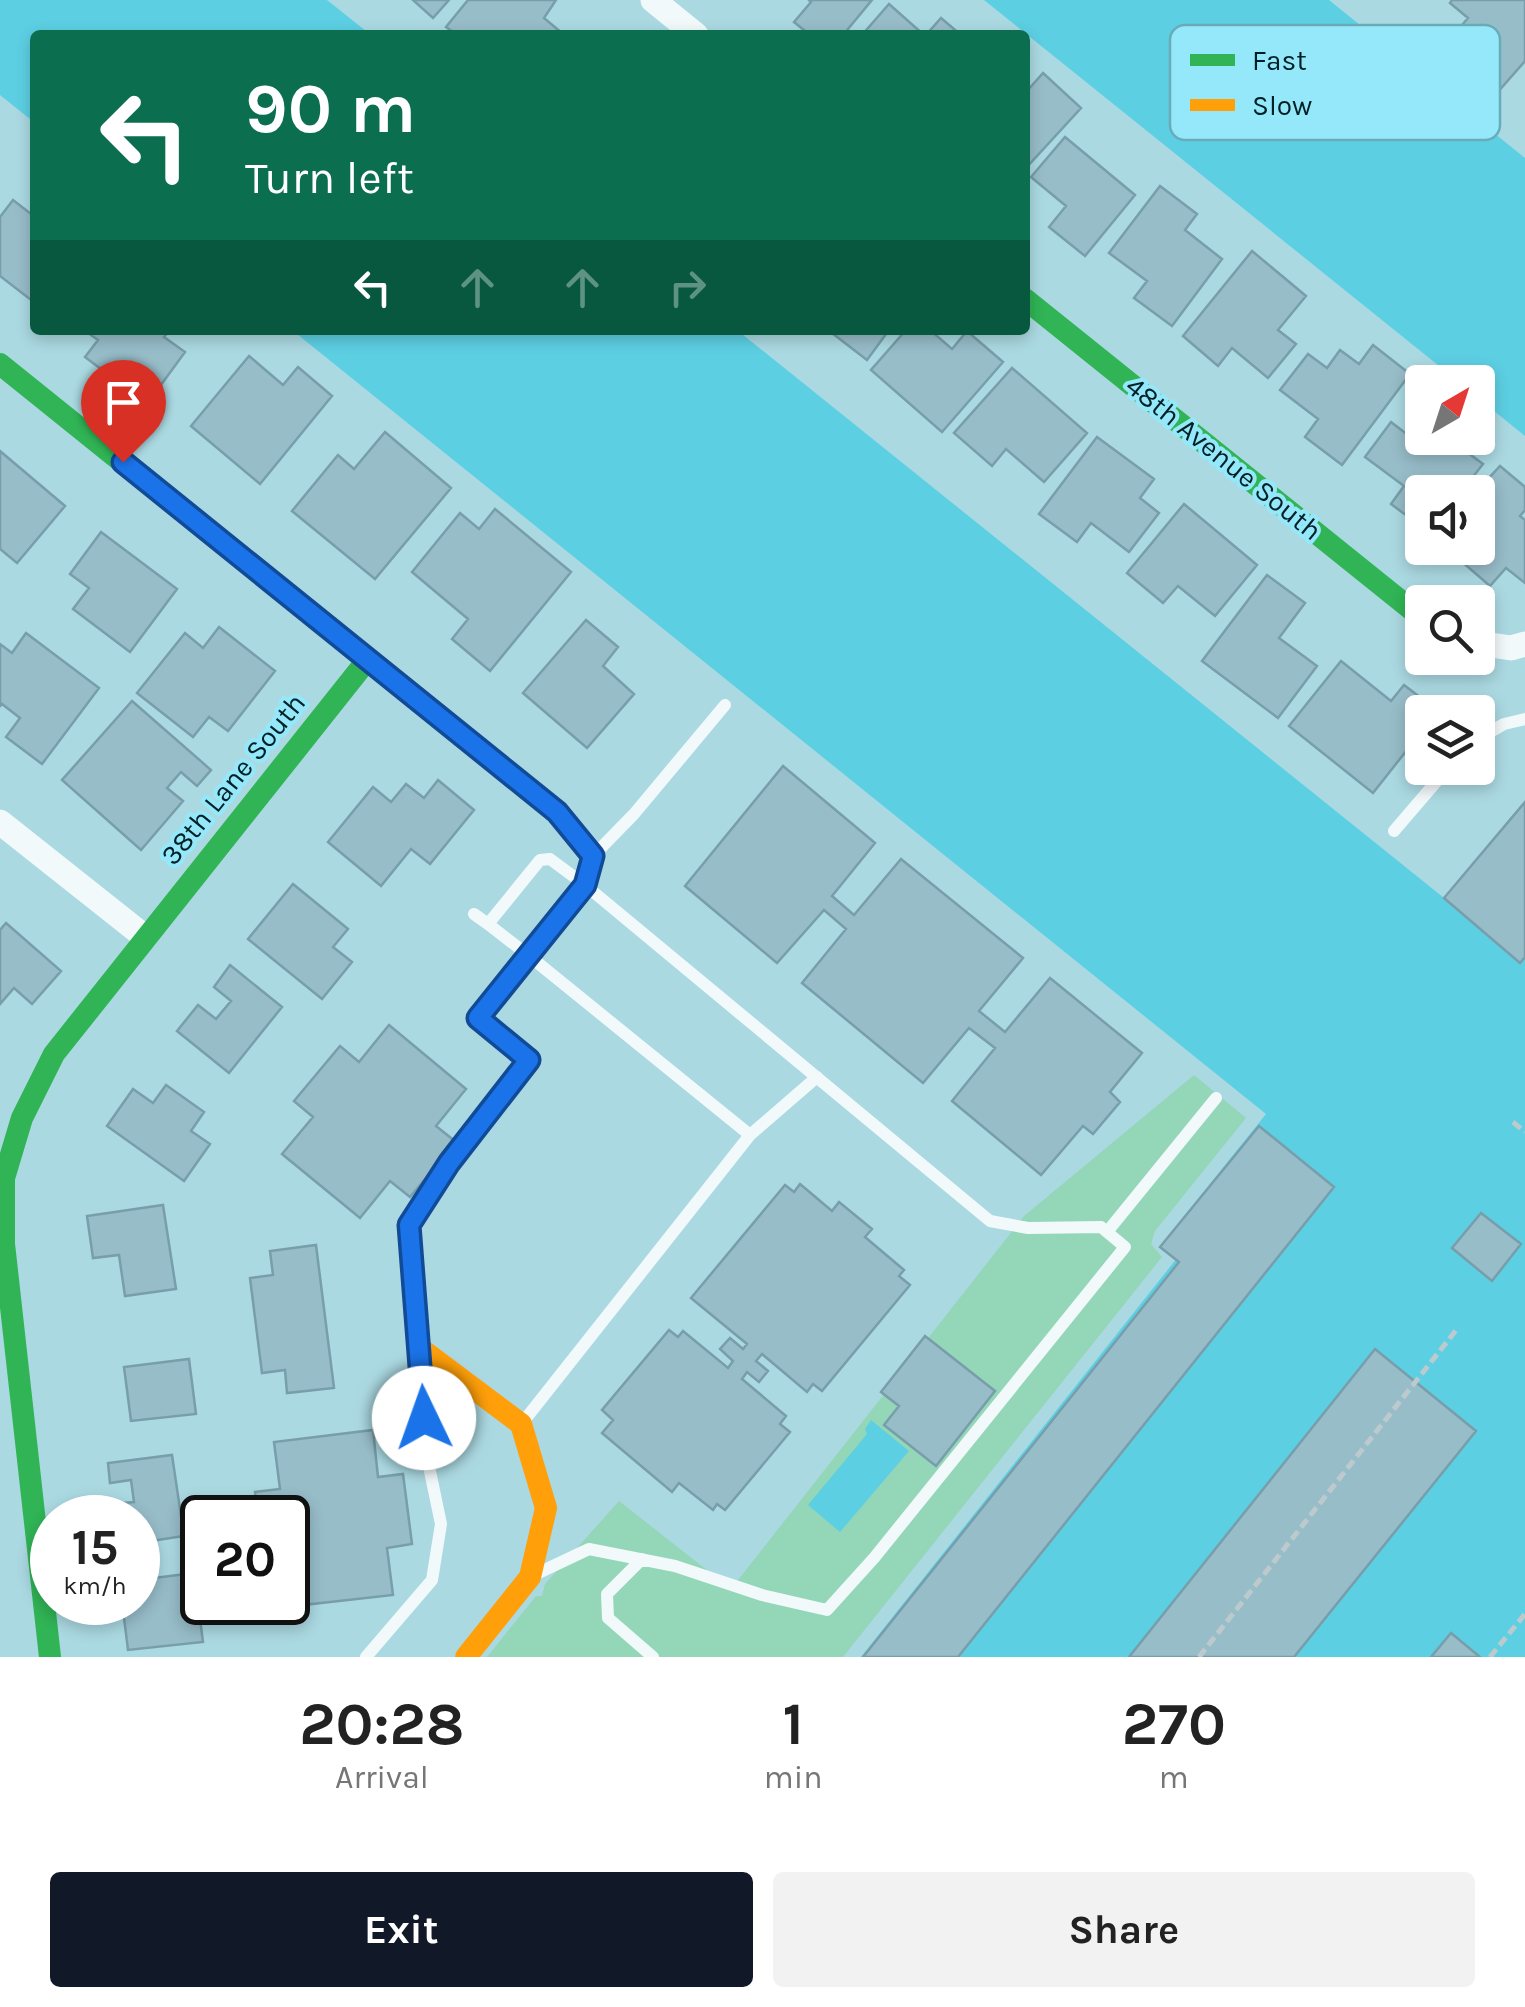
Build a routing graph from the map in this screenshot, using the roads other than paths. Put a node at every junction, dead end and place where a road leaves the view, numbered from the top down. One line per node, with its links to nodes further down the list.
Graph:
1 (653, 0): 2 (street)
2 (690, 30)
3 (1030, 303): 5 (street, 48th Avenue South)
4 (0, 364): 8 (street)
5 (1405, 604)
6 (1525, 644): 7 (street)
7 (1495, 645)
8 (368, 659): 13 (street); 20 (street, 38th Lane South)
9 (725, 705): 16 (lane)
10 (1525, 719): 11 (lane)
11 (1495, 729)
12 (1434, 785): 15 (lane)
13 (557, 812): 16 (lane)
14 (0, 822): 20 (street)
15 (1394, 832)
16 (593, 856): 17 (lane)
17 (585, 885): 19 (lane); 21 (lane); 22 (lane)
18 (474, 914): 19 (lane)
19 (488, 924): 21 (lane)
20 (146, 937): 30 (street, 38th Lane South)
21 (528, 955): 24 (lane); 26 (lane)
22 (817, 1077): 24 (lane); 25 (lane)
23 (1216, 1098): 25 (lane)
24 (750, 1135): 27 (lane)
25 (1107, 1232): 28 (lane)
26 (421, 1349): 27 (street); 31 (lane)
27 (521, 1424): 29 (street)
28 (642, 1560): 29 (lane); 33 (lane)
29 (530, 1577): 32 (street)
30 (50, 1657)
31 (366, 1657)
32 (466, 1657)
33 (653, 1657)

